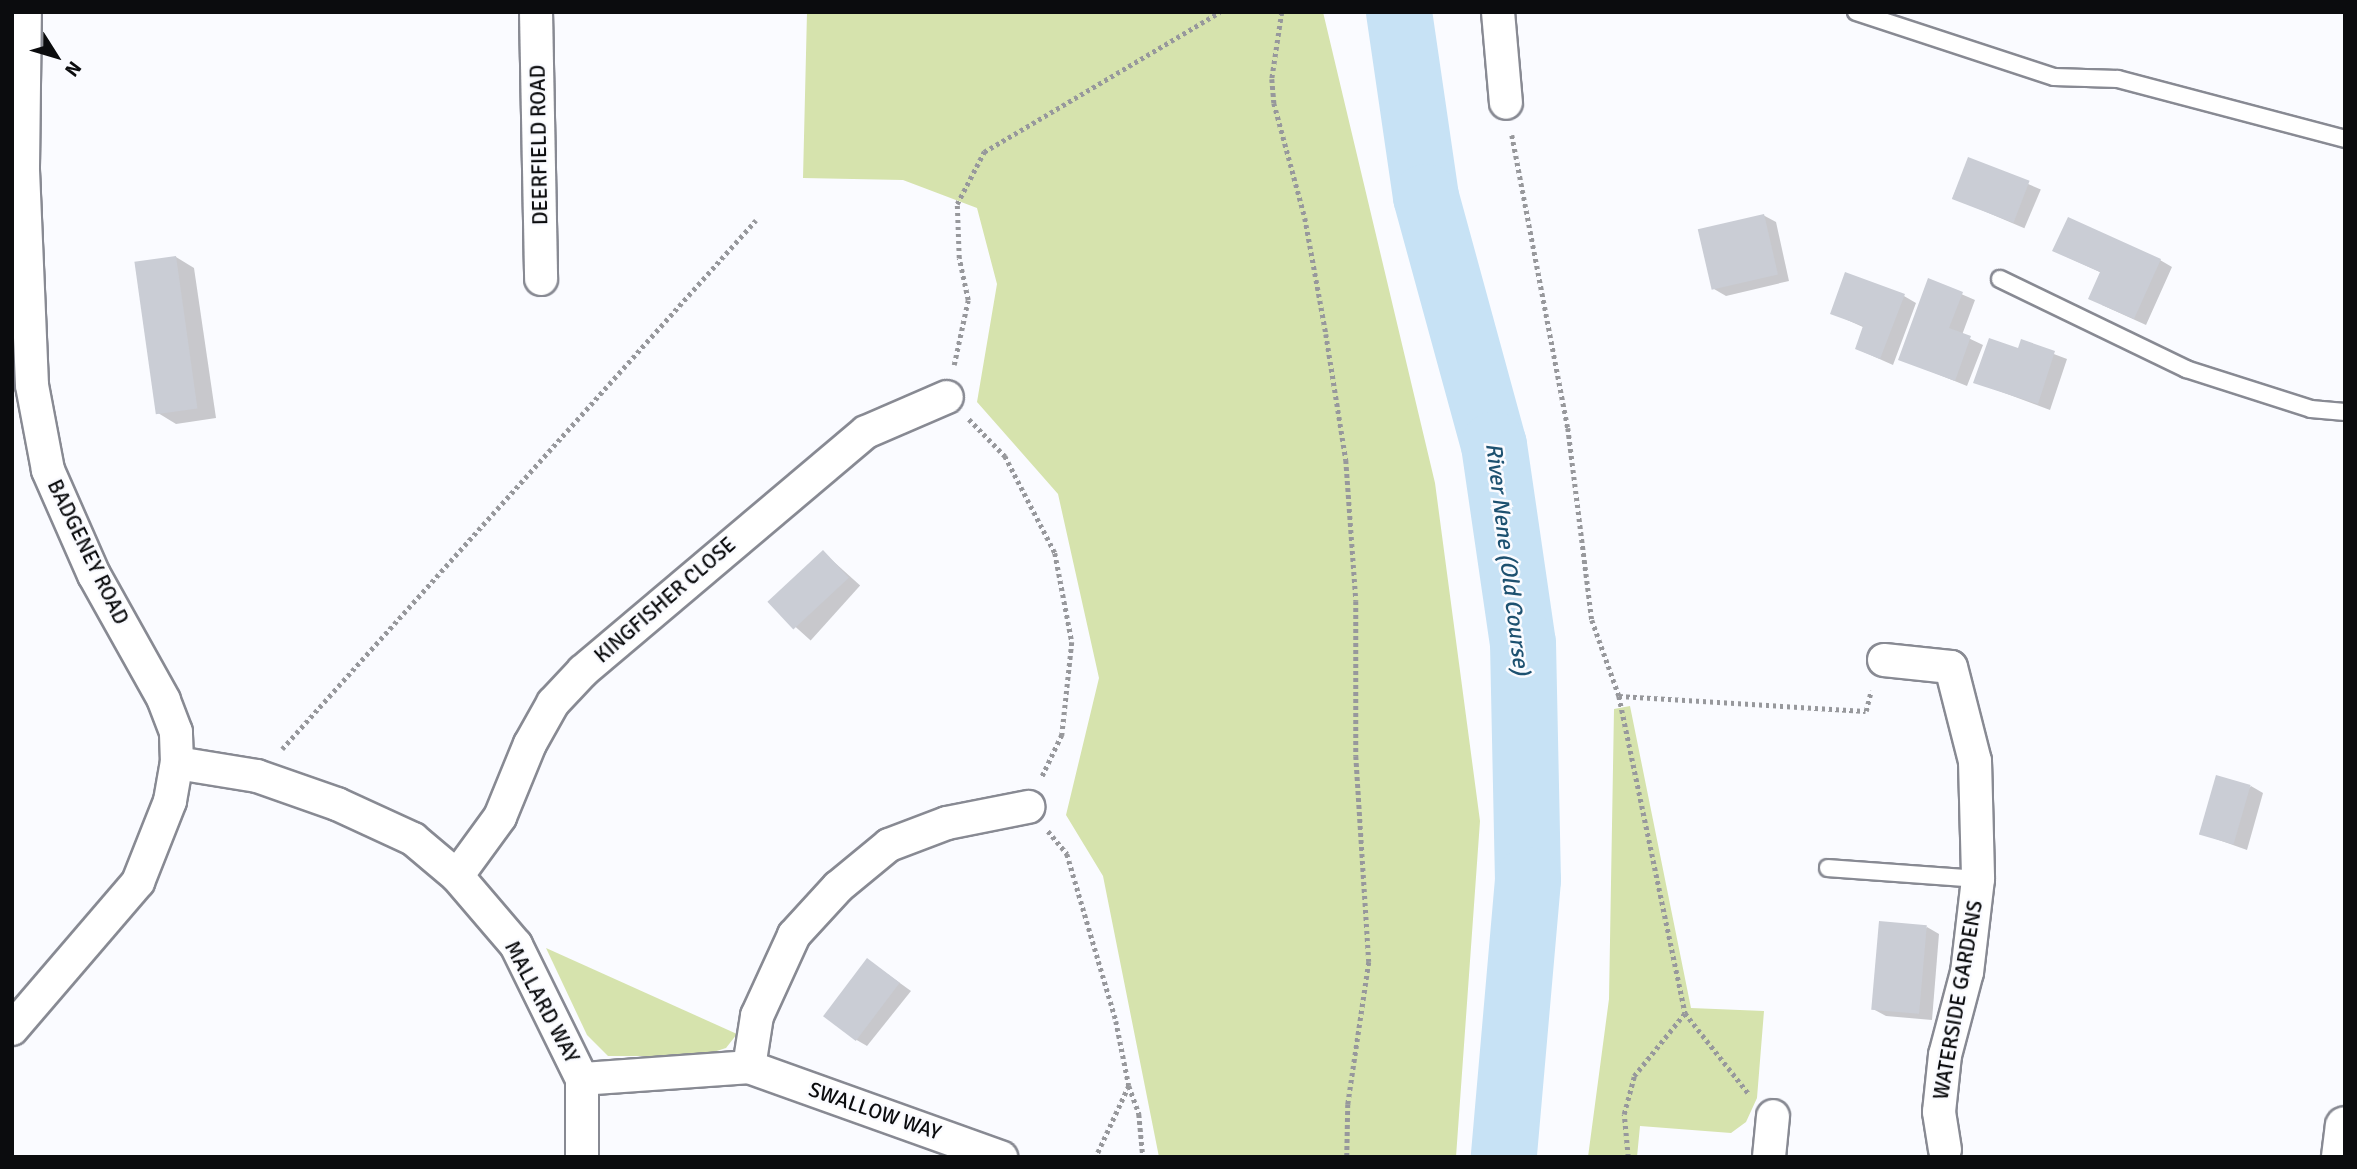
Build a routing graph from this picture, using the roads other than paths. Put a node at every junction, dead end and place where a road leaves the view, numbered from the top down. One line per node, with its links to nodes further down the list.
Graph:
1 (24, 12): 7 (street, BADGENEY ROAD)
2 (536, 12): 8 (street, DEERFIELD ROAD)
3 (1498, 12): 5 (street)
4 (1856, 12): 6 (lane)
5 (1506, 103)
6 (2345, 139)
7 (18, 167): 13 (street, BADGENEY ROAD)
8 (541, 279)
9 (2000, 279): 11 (lane)
10 (947, 397): 16 (street, KINGFISHER CLOSE)
11 (2345, 412)
12 (1884, 660): 17 (street, WATERSIDE GARDENS)
13 (177, 763): 16 (street, MALLARD WAY); 18 (street, BADGENEY ROAD)
14 (1028, 807): 19 (street)
15 (1828, 867): 17 (lane)
16 (457, 876): 20 (street, MALLARD WAY)
17 (1978, 879): 22 (street, WATERSIDE GARDENS)
18 (12, 1029)
19 (749, 1067): 20 (street, SWALLOW WAY); 24 (street, SWALLOW WAY)
20 (582, 1079): 23 (street, MALLARD WAY)
21 (1773, 1116): 25 (street)
22 (1942, 1155)
23 (582, 1157)
24 (1001, 1157)
25 (1769, 1157)

